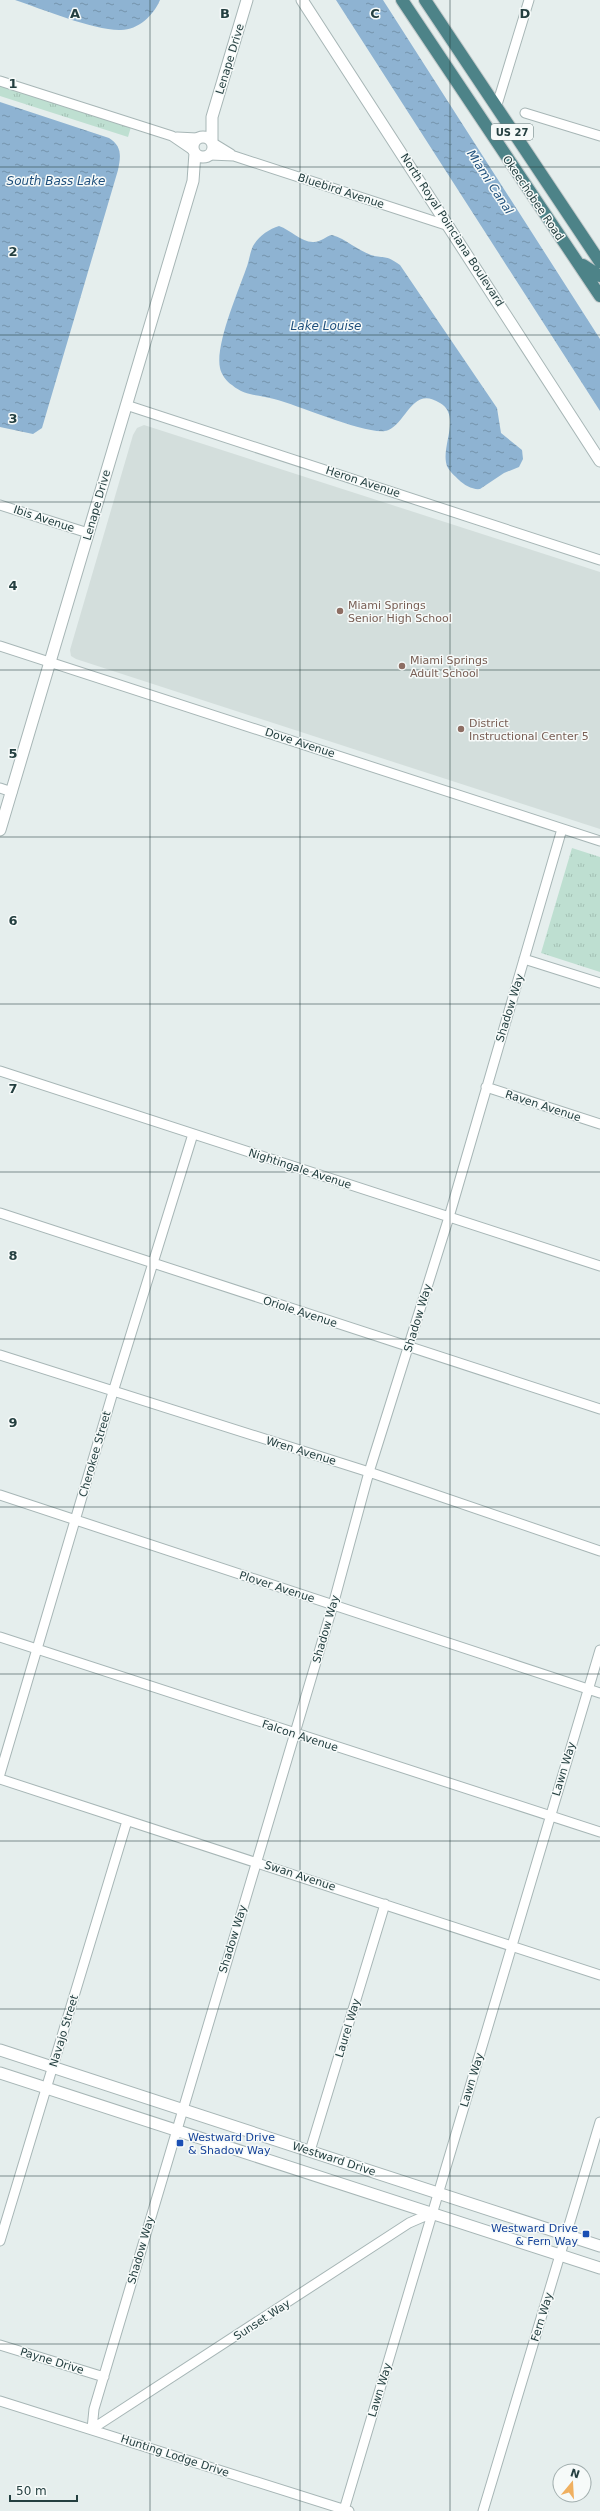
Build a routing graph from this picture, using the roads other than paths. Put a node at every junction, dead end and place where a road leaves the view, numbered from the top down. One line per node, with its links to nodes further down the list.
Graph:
1 (247, 0): 9 (street, Lenape Drive)
2 (302, 0): 19 (street, North Royal Poinciana Boulevard)
3 (402, 0): 13 (highway, Okeechobee Road / US 27)
4 (425, 0): 7 (highway, Okeechobee Road / US 27)
5 (529, 0): 7 (street)
6 (0, 81): 10 (street)
7 (496, 108): 13 (highway); 21 (highway, Okeechobee Road / US 27)
8 (525, 113): 11 (street)
9 (212, 118): 12 (street, Lenape Drive); 14 (street, Lenape Drive)
10 (172, 136): 12 (street); 15 (street)
11 (600, 136)
12 (199, 137): 14 (street); 15 (street)
13 (493, 139): 20 (highway, Okeechobee Road / US 27)
14 (212, 142): 16 (street); 17 (street, Bluebird Avenue)
15 (194, 152): 16 (street); 18 (street, Lenape Drive)
16 (209, 155): 17 (street, Bluebird Avenue); 18 (street, Lenape Drive)
17 (234, 156): 19 (street, Bluebird Avenue)
18 (194, 179): 24 (street, Lenape Drive)
19 (450, 226): 25 (street, North Royal Poinciana Boulevard)
20 (575, 260): 22 (highway); 23 (highway, Okeechobee Road / US 27)
21 (600, 262)
22 (600, 276)
23 (600, 296)
24 (126, 405): 27 (street, Lenape Drive); 28 (street, Heron Avenue)
25 (600, 461)
26 (0, 505): 27 (street, Ibis Avenue)
27 (88, 533): 30 (street, Lenape Drive)
28 (600, 560)
29 (0, 646): 30 (street, Dove Avenue)
30 (51, 663): 32 (street, Lenape Drive); 33 (street, Dove Avenue)
31 (0, 788): 32 (street)
32 (12, 792): 34 (street, Lenape Drive)
33 (562, 829): 35 (street, Dove Avenue); 36 (street, Shadow Way)
34 (0, 830)
35 (600, 841)
36 (524, 959): 37 (street); 39 (street, Shadow Way)
37 (600, 983)
38 (0, 1071): 41 (street, Nightingale Avenue)
39 (486, 1087): 40 (street, Raven Avenue); 43 (street, Shadow Way)
40 (600, 1124)
41 (193, 1134): 43 (street, Nightingale Avenue); 44 (street, Cherokee Street)
42 (0, 1213): 44 (street, Oriole Avenue)
43 (449, 1217): 45 (street, Nightingale Avenue); 46 (street, Shadow Way)
44 (153, 1263): 46 (street, Oriole Avenue); 48 (street, Cherokee Street)
45 (600, 1266)
46 (409, 1348): 49 (street, Oriole Avenue); 50 (street, Shadow Way)
47 (0, 1355): 48 (street, Wren Avenue)
48 (113, 1392): 50 (street, Wren Avenue); 52 (street, Cherokee Street)
49 (600, 1409)
50 (369, 1472): 53 (street, Wren Avenue); 54 (street, Shadow Way)
51 (0, 1495): 52 (street, Plover Avenue)
52 (75, 1520): 54 (street, Plover Avenue); 56 (street, Cherokee Street)
53 (600, 1551)
54 (333, 1605): 58 (street, Plover Avenue); 60 (street, Shadow Way)
55 (0, 1637): 56 (street, Falcon Avenue)
56 (37, 1649): 60 (street, Falcon Avenue); 61 (street, Cherokee Street)
57 (600, 1650): 58 (street, Lawn Way)
58 (588, 1690): 59 (street, Plover Avenue); 63 (street, Lawn Way)
59 (600, 1693)
60 (294, 1734): 63 (street, Falcon Avenue); 66 (street, Shadow Way)
61 (0, 1774)
62 (0, 1779): 64 (street, Swan Avenue)
63 (550, 1816): 65 (street, Falcon Avenue); 68 (street, Lawn Way)
64 (127, 1821): 66 (street, Swan Avenue); 71 (street, Navajo Street)
65 (600, 1832)
66 (257, 1861): 67 (street, Swan Avenue); 74 (street, Shadow Way)
67 (385, 1904): 68 (street, Swan Avenue); 77 (street, Laurel Way)
68 (512, 1946): 69 (street, Swan Avenue); 78 (street, Lawn Way)
69 (600, 1975)
70 (0, 2050): 71 (street, Westward Drive)
71 (53, 2068): 73 (street, Navajo Street); 74 (street, Westward Drive)
72 (0, 2073): 73 (street, Westward Drive)
73 (47, 2088): 76 (street, Westward Drive); 81 (street, Navajo Street)
74 (182, 2109): 76 (street, Shadow Way); 77 (street, Westward Drive)
75 (600, 2122): 80 (street, Fern Way)
76 (176, 2130): 79 (street, Westward Drive); 86 (street, Shadow Way)
77 (310, 2151): 78 (street, Westward Drive)
78 (438, 2194): 79 (street, Lawn Way); 80 (street, Westward Drive)
79 (432, 2213): 83 (street, Westward Drive); 88 (street, Sunset Way); 89 (street, Lawn Way)
80 (566, 2235): 82 (street, Westward Drive); 83 (street, Fern Way)
81 (0, 2241)
82 (600, 2246)
83 (560, 2255): 84 (street, Westward Drive); 90 (street, Fern Way)
84 (600, 2268)
85 (0, 2345): 86 (street, Payne Drive)
86 (104, 2377): 88 (street, Shadow Way)
87 (0, 2401): 88 (street, Hunting Lodge Drive)
88 (92, 2429): 89 (street, Hunting Lodge Drive)
89 (347, 2510)
90 (483, 2511)

